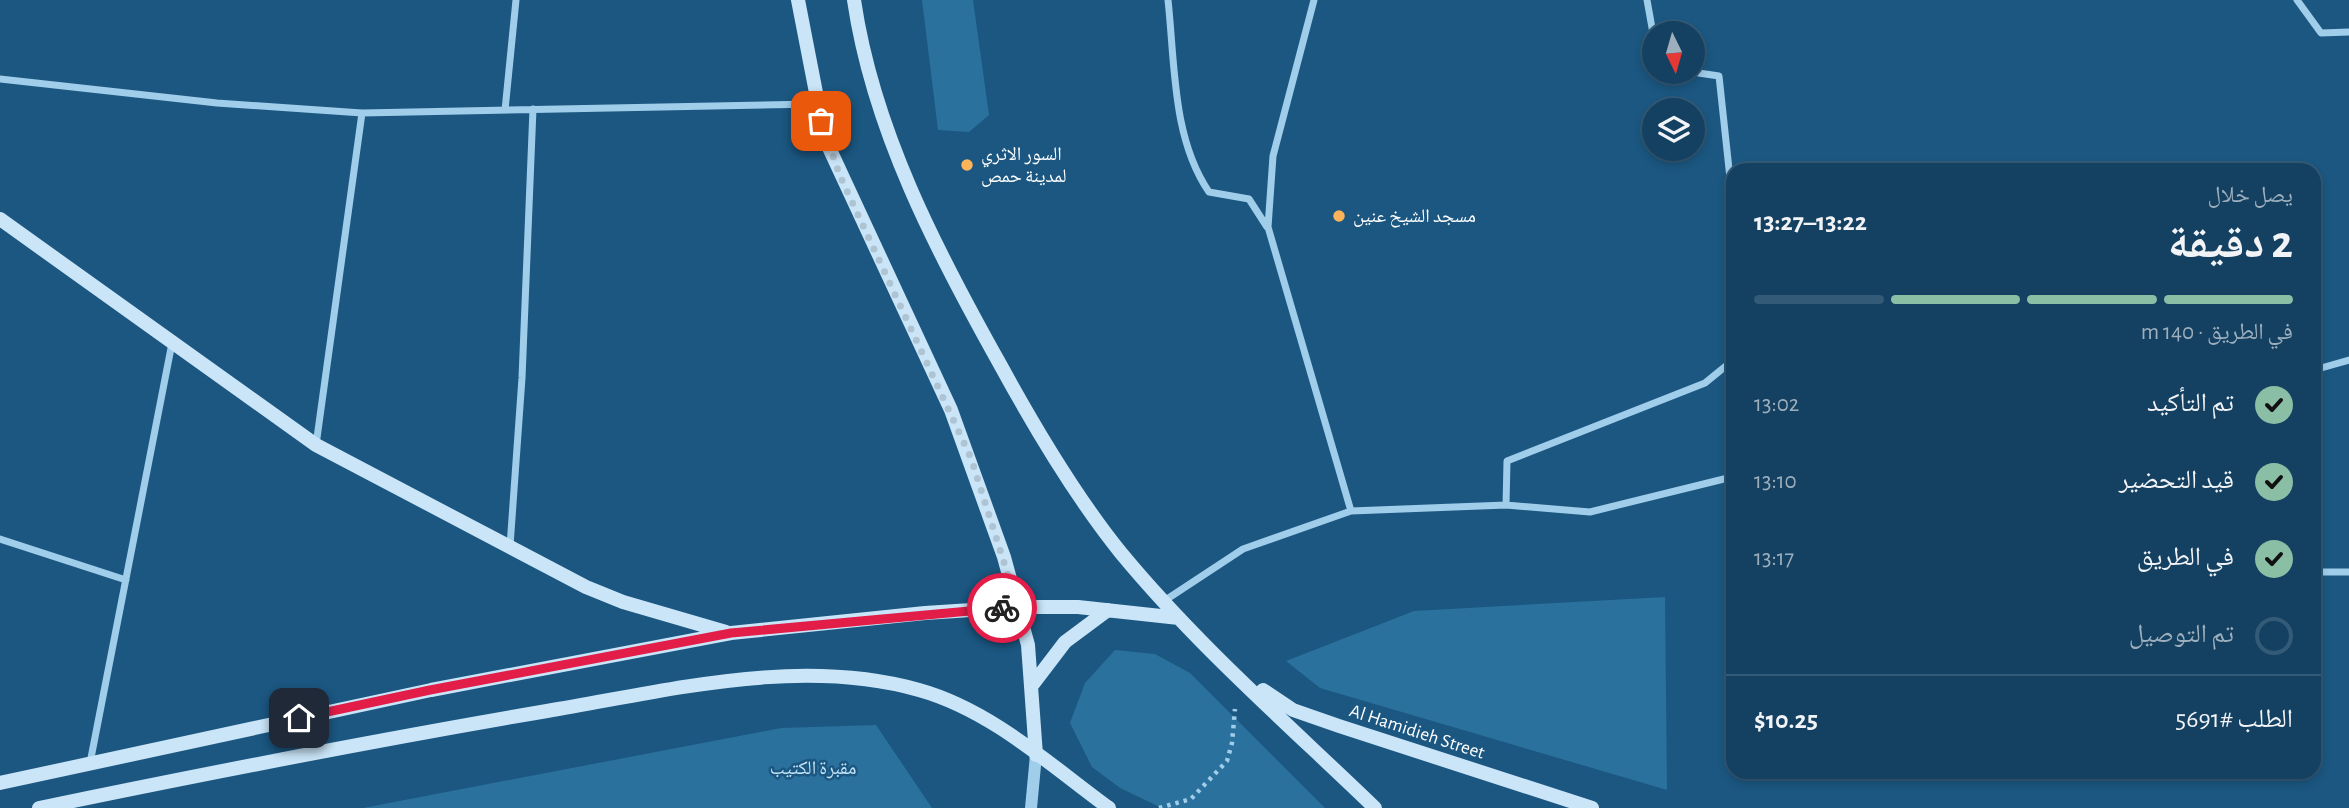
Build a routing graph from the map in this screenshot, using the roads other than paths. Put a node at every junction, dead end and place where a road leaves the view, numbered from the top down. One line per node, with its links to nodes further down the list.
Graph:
1 (516, 0): 14 (street)
2 (798, 0): 12 (main road)
3 (854, 0): 32 (main road)
4 (1168, 0): 18 (street)
5 (1314, 0): 18 (street)
6 (1647, 0): 8 (street)
7 (2297, 0): 9 (street)
8 (1651, 21)
9 (2349, 32)
10 (1705, 74): 16 (street)
11 (0, 79): 15 (street)
12 (817, 104): 13 (street); 33 (main road)
13 (533, 109): 14 (street); 28 (street)
14 (505, 110): 15 (street)
15 (362, 113): 23 (street)
16 (1728, 163)
17 (0, 219): 19 (main road)
18 (1268, 227): 26 (street)
19 (172, 342): 23 (main road); 31 (street)
20 (2349, 360): 22 (street)
21 (1726, 365): 25 (street)
22 (2321, 368)
23 (316, 445): 28 (main road)
24 (1726, 478): 25 (street)
25 (1506, 505): 26 (street)
26 (1351, 511): 32 (street)
27 (0, 539): 31 (street)
28 (510, 546): 36 (main road)
29 (2321, 572): 30 (street)
30 (2349, 572)
31 (125, 580): 40 (street)
32 (1164, 601): 35 (main road)
33 (1018, 607): 34 (main road); 36 (main road); 38 (main road)
34 (1108, 610): 35 (main road); 38 (main road)
35 (1179, 618): 37 (main road)
36 (731, 633): 40 (main road)
37 (1238, 675): 45 (main road); 46 (main road, Al Hamidieh Street)
38 (1033, 684): 39 (main road)
39 (1036, 755): 42 (main road); 43 (street); 44 (main road)
40 (90, 763): 41 (main road)
41 (0, 783)
42 (39, 808)
43 (1031, 808)
44 (1109, 808)
45 (1375, 808)
46 (1592, 808)

